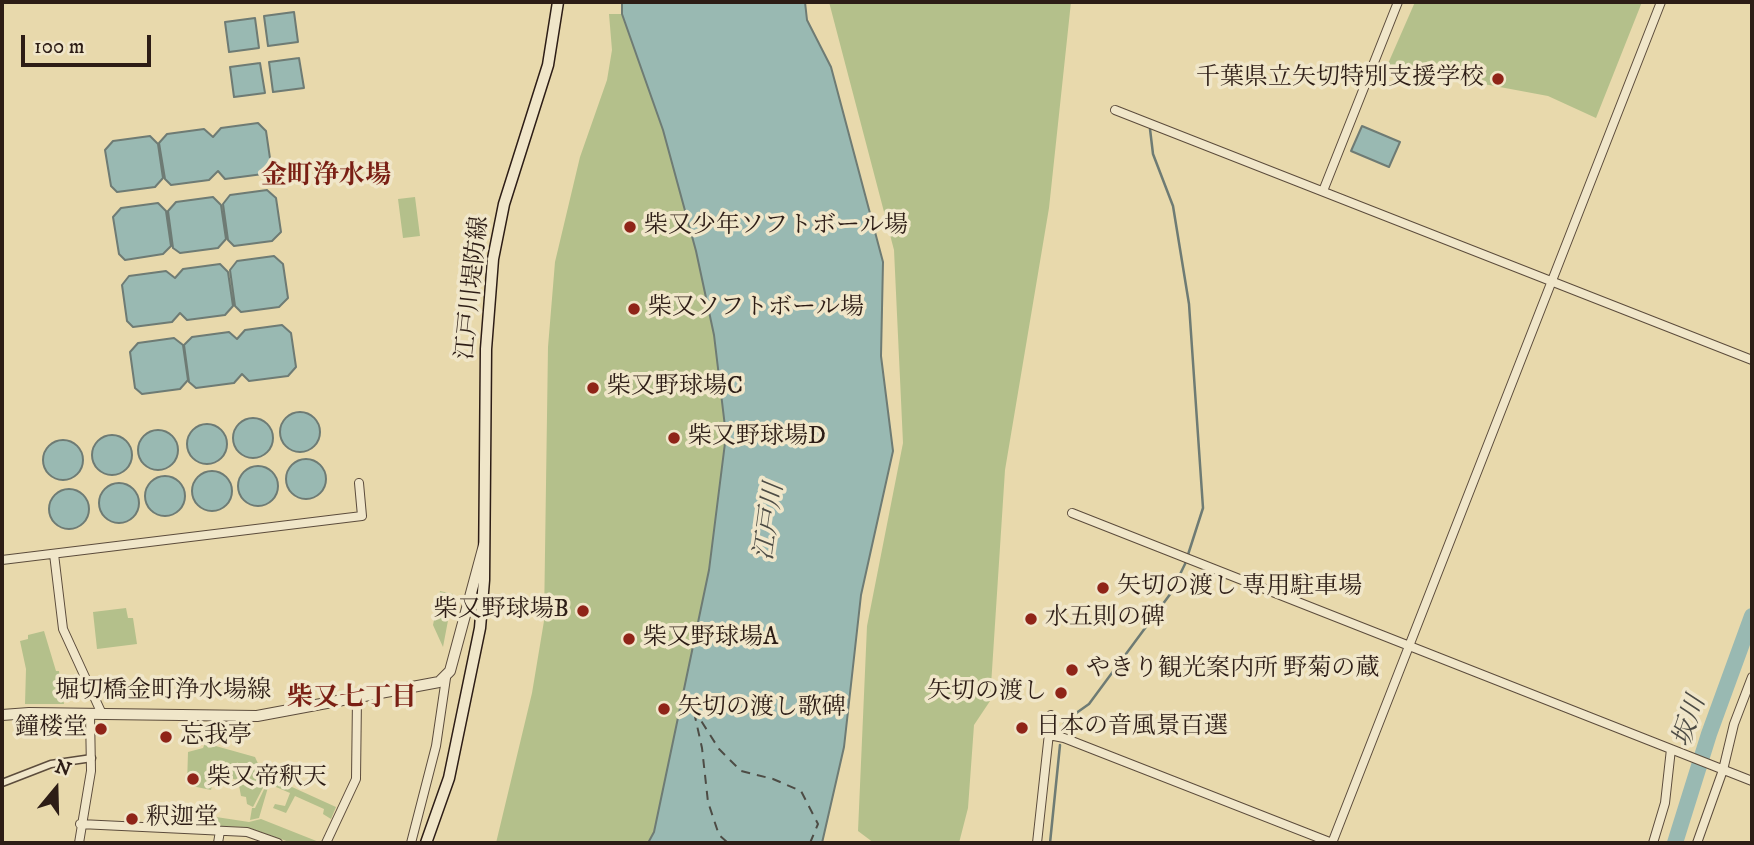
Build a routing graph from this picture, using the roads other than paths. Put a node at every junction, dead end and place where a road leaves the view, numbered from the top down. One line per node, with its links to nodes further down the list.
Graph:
1 (558, 2): 10 (main road, 江戸川堤防線)
2 (1398, 2): 5 (street)
3 (1661, 2): 6 (street)
4 (1115, 110): 5 (street)
5 (1323, 191): 6 (street)
6 (1552, 281): 7 (street); 13 (street)
7 (1752, 360)
8 (359, 483): 11 (street)
9 (1072, 513): 13 (street)
10 (484, 545): 15 (street, 江戸川堤防線); 34 (main road, 江戸川堤防線)
11 (54, 554): 12 (street); 18 (street)
12 (2, 560)
13 (1409, 647): 21 (street); 22 (street)
14 (1752, 677): 24 (street)
15 (446, 678): 16 (street, 堀切橋金町浄水場線); 33 (street)
16 (357, 698): 18 (street, 堀切橋金町浄水場線); 32 (street)
17 (90, 714): 18 (street, 堀切橋金町浄水場線); 19 (street, 堀切橋金町浄水場線); 23 (street)
18 (102, 714)
19 (2, 715)
20 (1051, 715): 21 (street)
21 (1049, 735): 35 (street)
22 (1675, 750): 24 (street); 36 (street)
23 (92, 758): 26 (street); 27 (street)
24 (1721, 769): 25 (street); 37 (street)
25 (1752, 781)
26 (2, 783)
27 (80, 824): 28 (street); 29 (street)
28 (220, 831): 30 (street); 31 (street)
29 (79, 843)
30 (218, 843)
31 (278, 843)
32 (326, 843)
33 (411, 843)
34 (426, 843)
35 (1037, 843)
36 (1653, 843)
37 (1697, 843)

